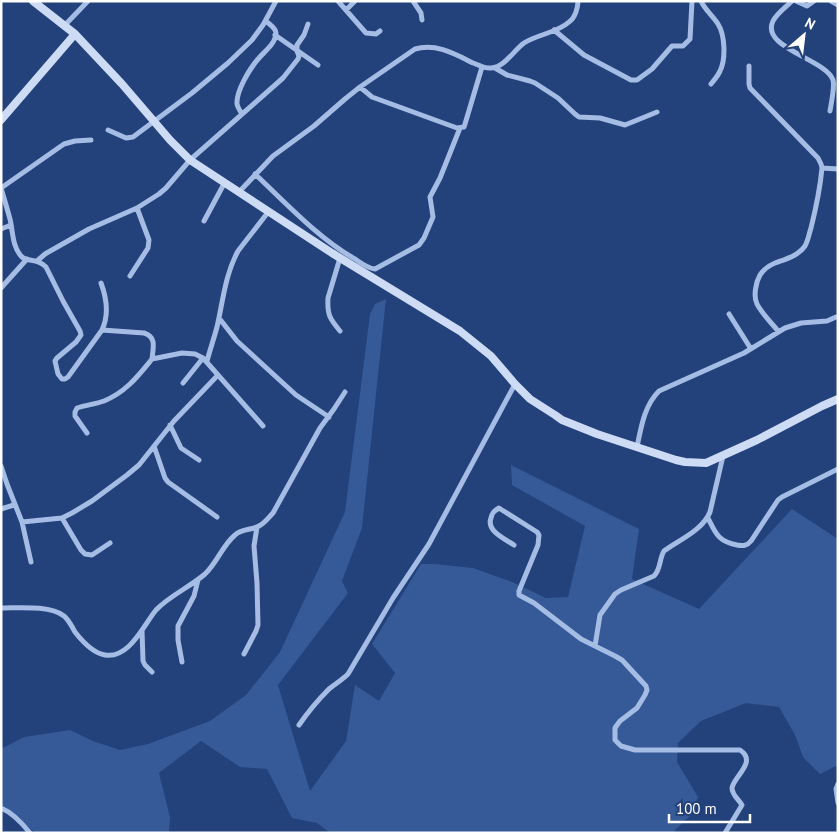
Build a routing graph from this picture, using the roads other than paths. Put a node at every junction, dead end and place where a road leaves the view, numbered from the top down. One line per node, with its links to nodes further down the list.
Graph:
1 (33, 1): 18 (main road)
2 (88, 1): 18 (street)
3 (276, 1): 16 (street)
4 (338, 1): 14 (street)
5 (356, 1): 14 (street)
6 (413, 1): 15 (street)
7 (578, 1): 19 (street)
8 (692, 1): 19 (street)
9 (701, 1): 28 (street)
10 (794, 1): 11 (street); 30 (street)
11 (814, 1)
12 (831, 1): 13 (street)
13 (838, 5)
14 (346, 10): 20 (street)
15 (422, 20)
16 (266, 21): 22 (street); 34 (street)
17 (308, 24): 23 (street)
18 (64, 26): 21 (main road)
19 (554, 30): 27 (street)
20 (380, 31)
21 (75, 34): 33 (main road); 34 (main road)
22 (275, 35): 23 (street); 32 (street)
23 (297, 50): 24 (street); 32 (street)
24 (318, 65)
25 (749, 66): 39 (street)
26 (482, 67): 27 (street); 29 (street); 35 (street)
27 (495, 68): 31 (street)
28 (711, 84)
29 (360, 88): 35 (street); 41 (street)
30 (830, 111)
31 (657, 112)
32 (242, 114): 38 (street)
33 (2, 118)
34 (154, 121): 36 (street); 38 (main road)
35 (460, 128): 41 (street)
36 (108, 130)
37 (91, 140): 43 (street)
38 (190, 160): 42 (main road); 45 (street)
39 (822, 168): 40 (street); 61 (street)
40 (838, 169)
41 (255, 174): 44 (street)
42 (225, 182): 44 (main road); 47 (street)
43 (1, 188): 48 (street)
44 (239, 192): 46 (main road)
45 (137, 208): 52 (street); 53 (street)
46 (268, 211): 50 (main road); 58 (street)
47 (204, 221)
48 (11, 225): 49 (street); 51 (street)
49 (1, 229)
50 (340, 258): 60 (street); 67 (main road)
51 (27, 259): 52 (street); 55 (street)
52 (37, 261): 59 (street)
53 (130, 276)
54 (101, 283): 59 (street)
55 (1, 288)
56 (729, 314): 62 (street)
57 (836, 316): 61 (street)
58 (218, 318): 64 (street); 70 (street)
59 (102, 330): 63 (street)
60 (340, 331)
61 (778, 331): 62 (street)
62 (751, 349): 75 (street)
63 (152, 359): 64 (street); 73 (street)
64 (205, 360): 65 (street); 66 (street)
65 (218, 375): 71 (street); 72 (street)
66 (183, 383)
67 (515, 384): 75 (main road); 97 (street)
68 (345, 392): 70 (street)
69 (838, 400): 76 (main road)
70 (329, 417): 86 (street)
71 (170, 425): 74 (street); 77 (street)
72 (264, 426)
73 (87, 433)
74 (154, 446): 82 (street); 83 (street)
75 (637, 447): 76 (main road)
76 (723, 456): 84 (street)
77 (199, 460)
78 (1, 466): 80 (street)
79 (838, 469): 84 (street)
80 (14, 505): 81 (street); 85 (street)
81 (1, 509)
82 (217, 517)
83 (59, 518): 85 (street); 87 (street)
84 (708, 518): 93 (street)
85 (22, 522): 89 (street)
86 (258, 527): 90 (street); 94 (street)
87 (110, 543)
88 (514, 545): 93 (street)
89 (31, 562)
90 (198, 579): 92 (street); 95 (street)
91 (1, 608): 92 (street)
92 (142, 629): 96 (street)
93 (595, 646): 102 (street)
94 (244, 654)
95 (182, 662)
96 (152, 672)
97 (299, 725)
98 (838, 784): 99 (street)
99 (838, 803)
100 (1, 808): 101 (street)
101 (30, 833)
102 (725, 833)

